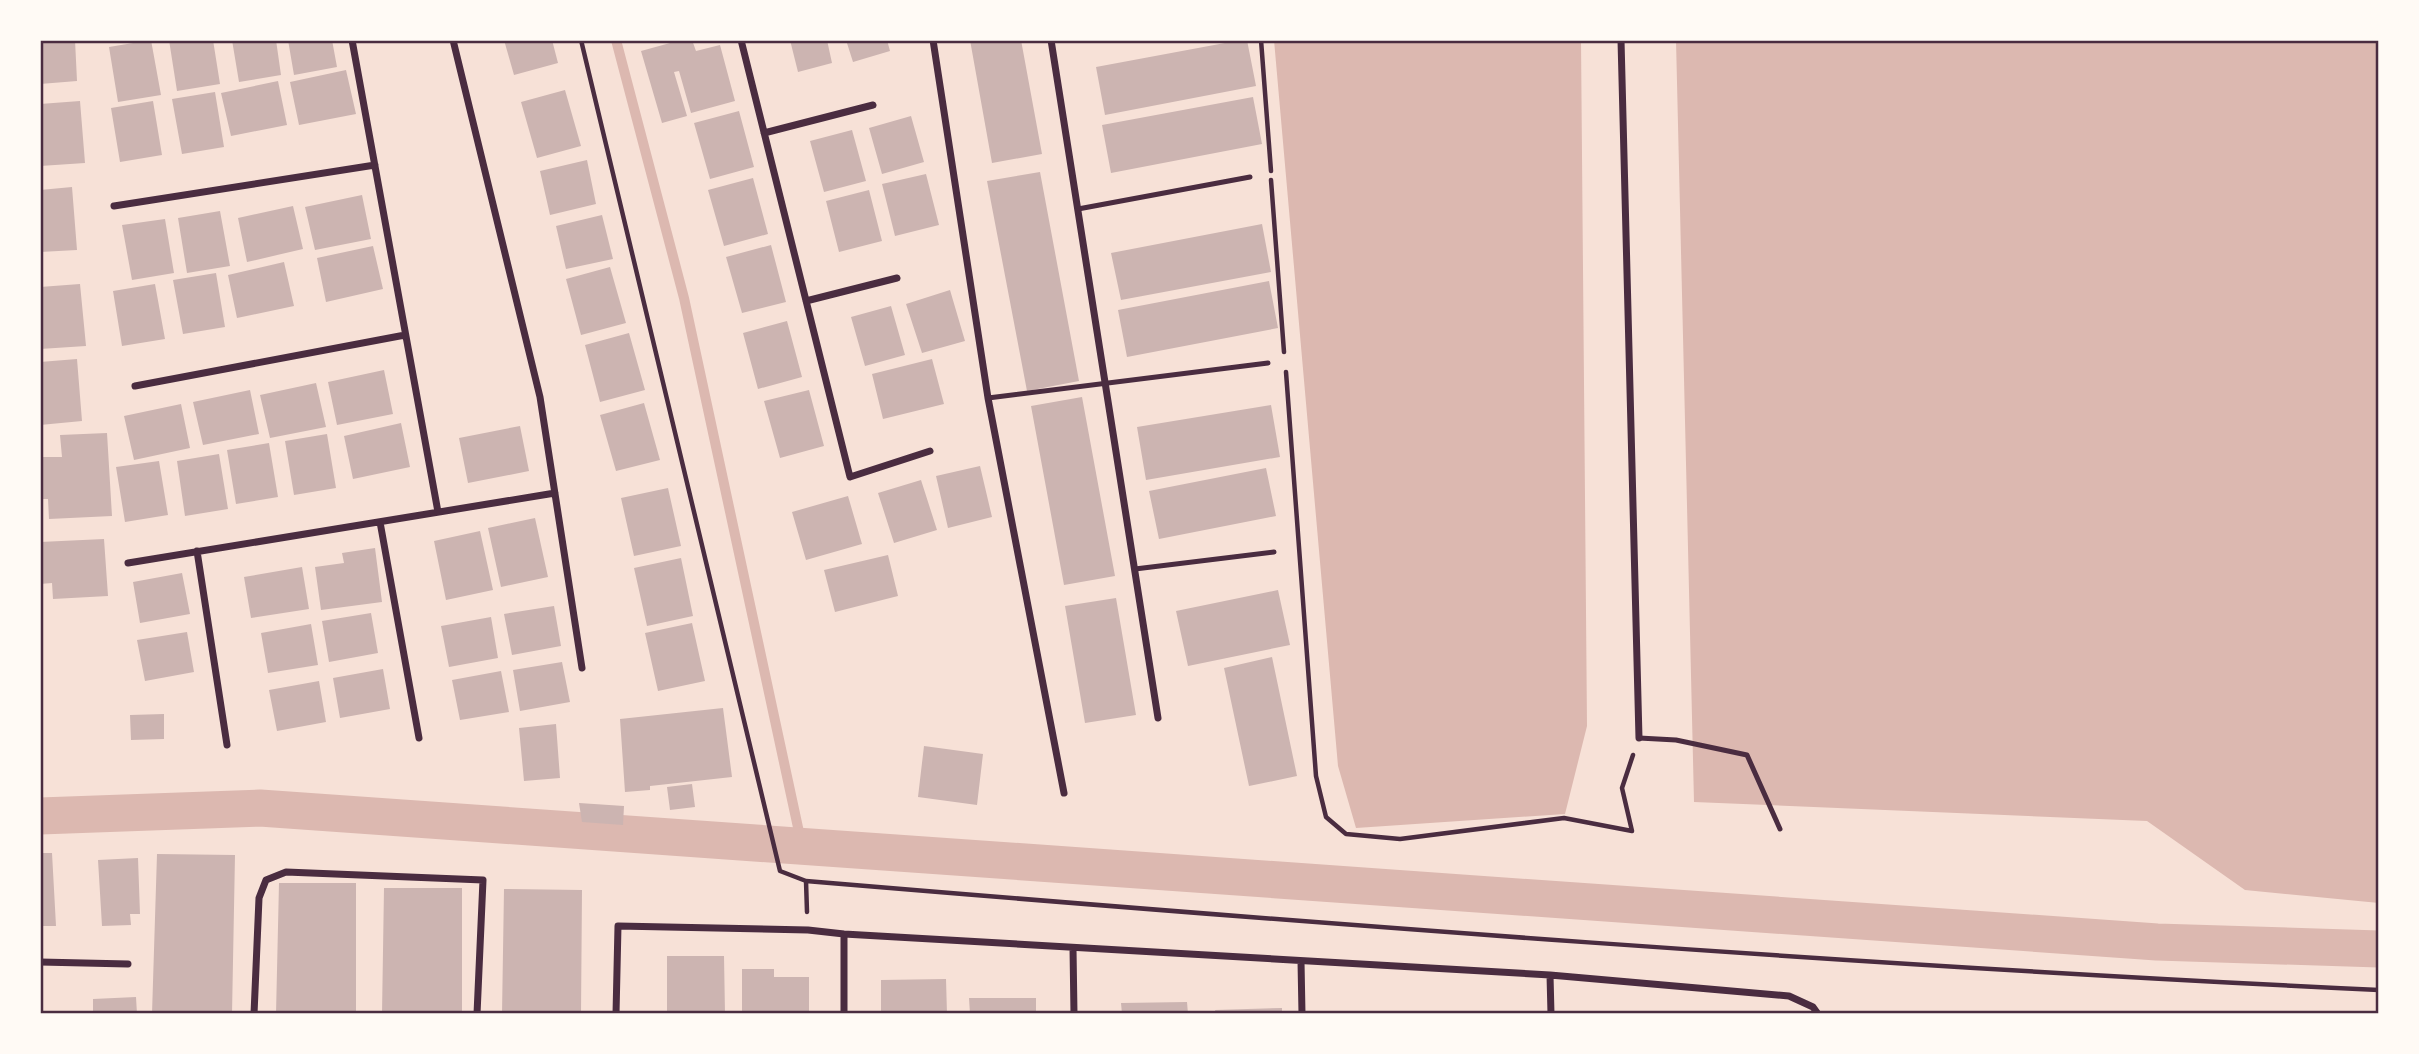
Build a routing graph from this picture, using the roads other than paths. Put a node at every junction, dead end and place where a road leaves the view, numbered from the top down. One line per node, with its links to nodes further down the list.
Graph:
1 (352, 40): 9 (street)
2 (453, 40): 21 (street)
3 (741, 40): 8 (street)
4 (933, 40): 19 (street)
5 (1051, 40): 12 (street)
6 (1621, 40): 31 (street)
7 (873, 105): 8 (street)
8 (764, 133): 14 (street)
9 (375, 165): 11 (street); 15 (street)
10 (1250, 177): 12 (lane)
11 (114, 206)
12 (1078, 209): 17 (street)
13 (897, 278): 14 (street)
14 (806, 301): 20 (street)
15 (405, 335): 18 (street); 22 (street)
16 (1268, 363): 17 (lane)
17 (1105, 383): 19 (lane); 27 (street)
18 (135, 386)
19 (988, 398): 33 (street)
20 (930, 451)
21 (555, 493): 22 (street); 28 (street)
22 (438, 512): 23 (street)
23 (380, 522): 24 (street); 30 (street)
24 (197, 551): 26 (street); 32 (street)
25 (1274, 552): 27 (lane)
26 (128, 563)
27 (1135, 569): 29 (street)
28 (582, 668)
29 (1158, 718)
30 (419, 738)
31 (1639, 738): 34 (lane)
32 (228, 745)
33 (1064, 793)
34 (1780, 829)
35 (844, 934): 36 (street); 43 (street); 44 (street)
36 (1073, 947): 37 (street); 45 (street)
37 (1301, 961): 40 (street); 46 (street)
38 (40, 962): 39 (street)
39 (128, 964)
40 (1550, 975): 47 (street); 48 (street)
41 (254, 1014): 42 (street)
42 (477, 1014)
43 (616, 1014)
44 (844, 1014)
45 (1074, 1014)
46 (1302, 1014)
47 (1551, 1014)
48 (1818, 1014)

